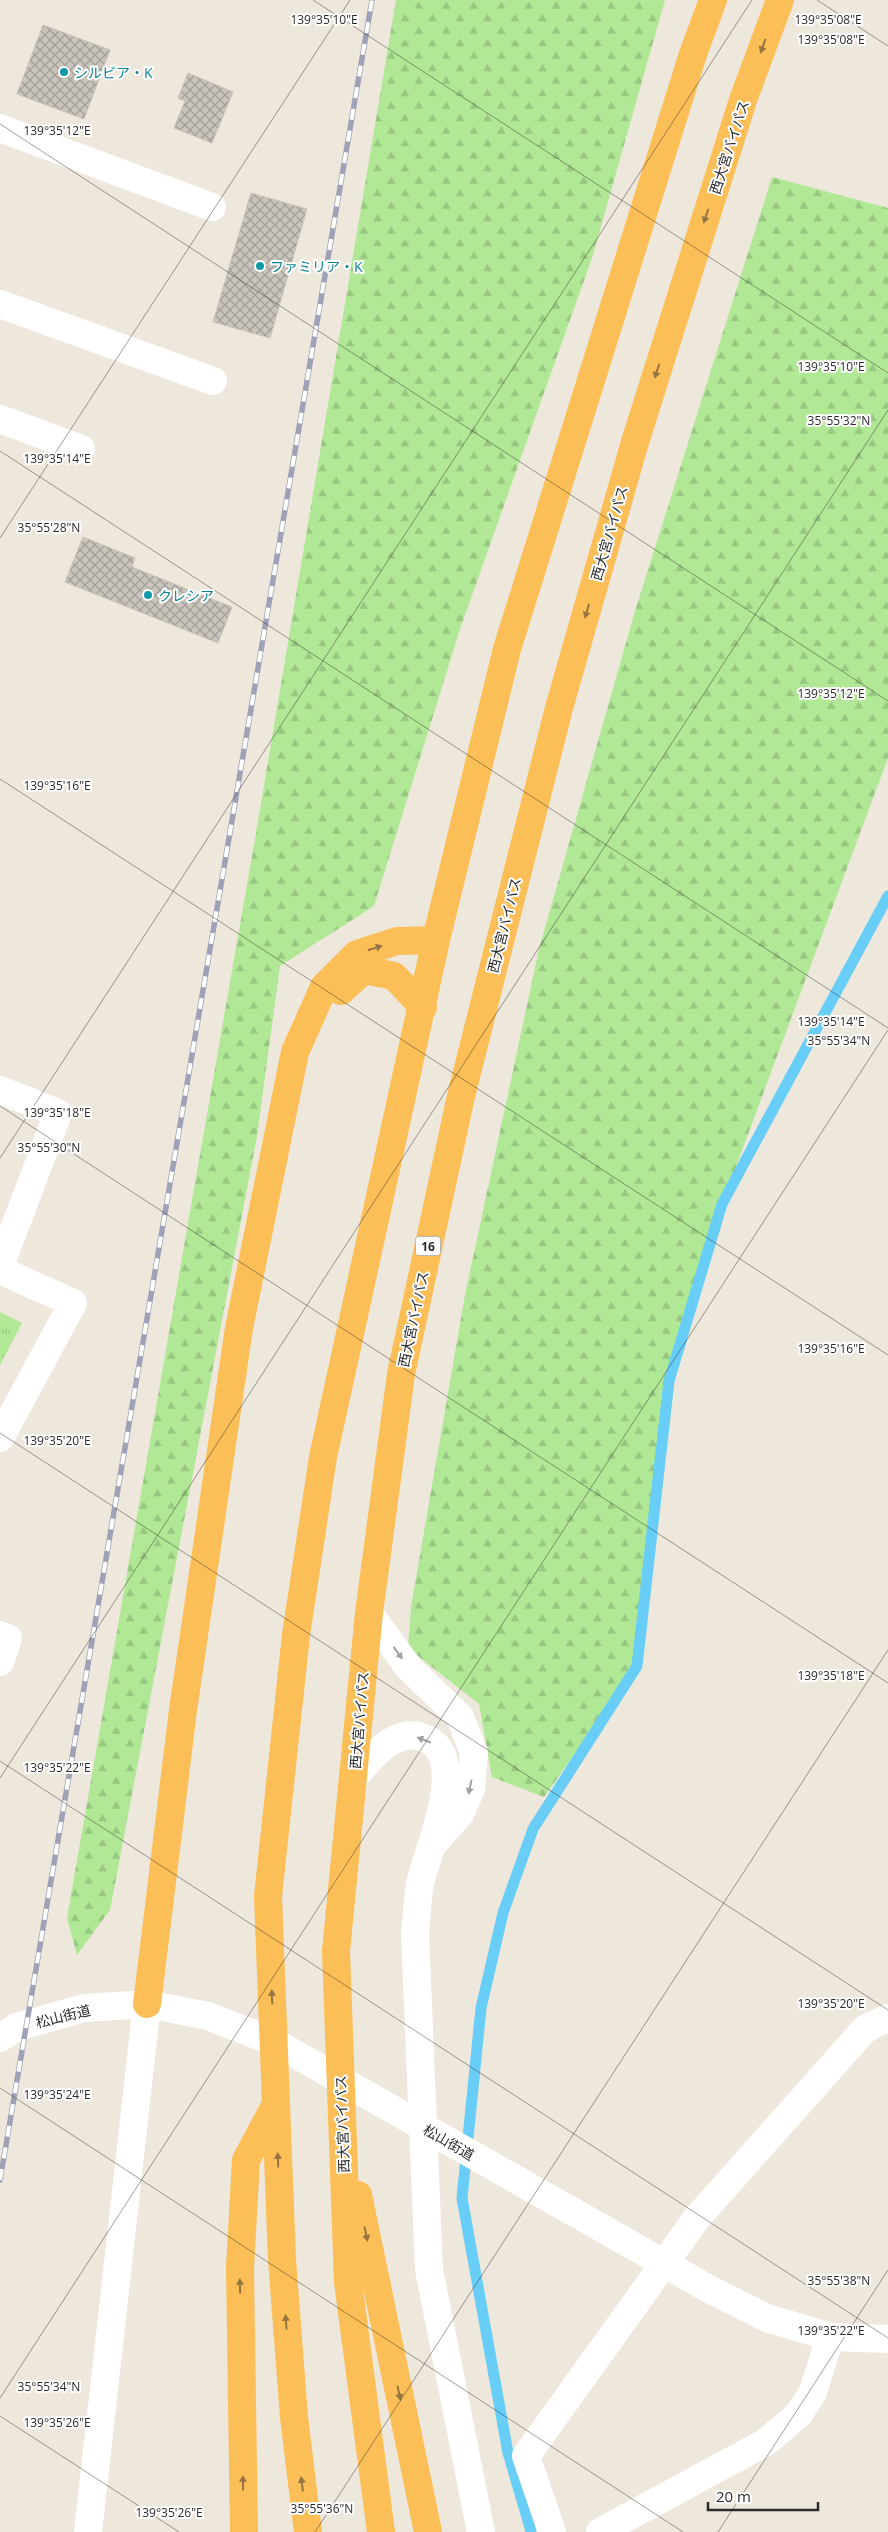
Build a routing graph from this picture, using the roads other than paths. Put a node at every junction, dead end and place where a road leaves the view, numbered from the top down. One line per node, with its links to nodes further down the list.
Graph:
1 (713, 0): 9 (highway)
2 (780, 0): 15 (highway, 西大宮バイパス / 16, one-way to 15)
3 (0, 128): 4 (street)
4 (212, 207)
5 (0, 304): 6 (street)
6 (213, 381)
7 (0, 419): 8 (street)
8 (81, 449)
9 (436, 940): 10 (highway); 11 (highway, one-way to 9)
10 (423, 1007): 11 (highway); 23 (highway, one-way to 10)
11 (295, 1052): 20 (highway)
12 (0, 1090): 13 (street)
13 (0, 1268): 14 (street)
14 (0, 1438)
15 (369, 1613): 18 (highway, 西大宮バイパス / 16); 19 (street, one-way to 19)
16 (0, 1636): 17 (street)
17 (0, 1662)
18 (354, 1777): 19 (street, one-way to 18); 24 (highway, 西大宮バイパス / 16)
19 (431, 1846): 33 (street)
20 (147, 2004): 22 (street, 松山街道); 25 (street, 松山街道); 28 (street)
21 (888, 2018): 34 (street)
22 (0, 2038)
23 (276, 2104): 29 (highway, one-way to 23); 30 (highway, one-way to 23)
24 (342, 2118): 31 (highway, 西大宮バイパス / 16); 32 (highway, one-way to 32)
25 (830, 2337): 26 (street, 松山街道); 27 (street)
26 (888, 2339)
27 (620, 2528)
28 (88, 2532)
29 (244, 2532)
30 (308, 2532)
31 (381, 2532)
32 (428, 2532)
33 (481, 2532)
34 (552, 2532)

